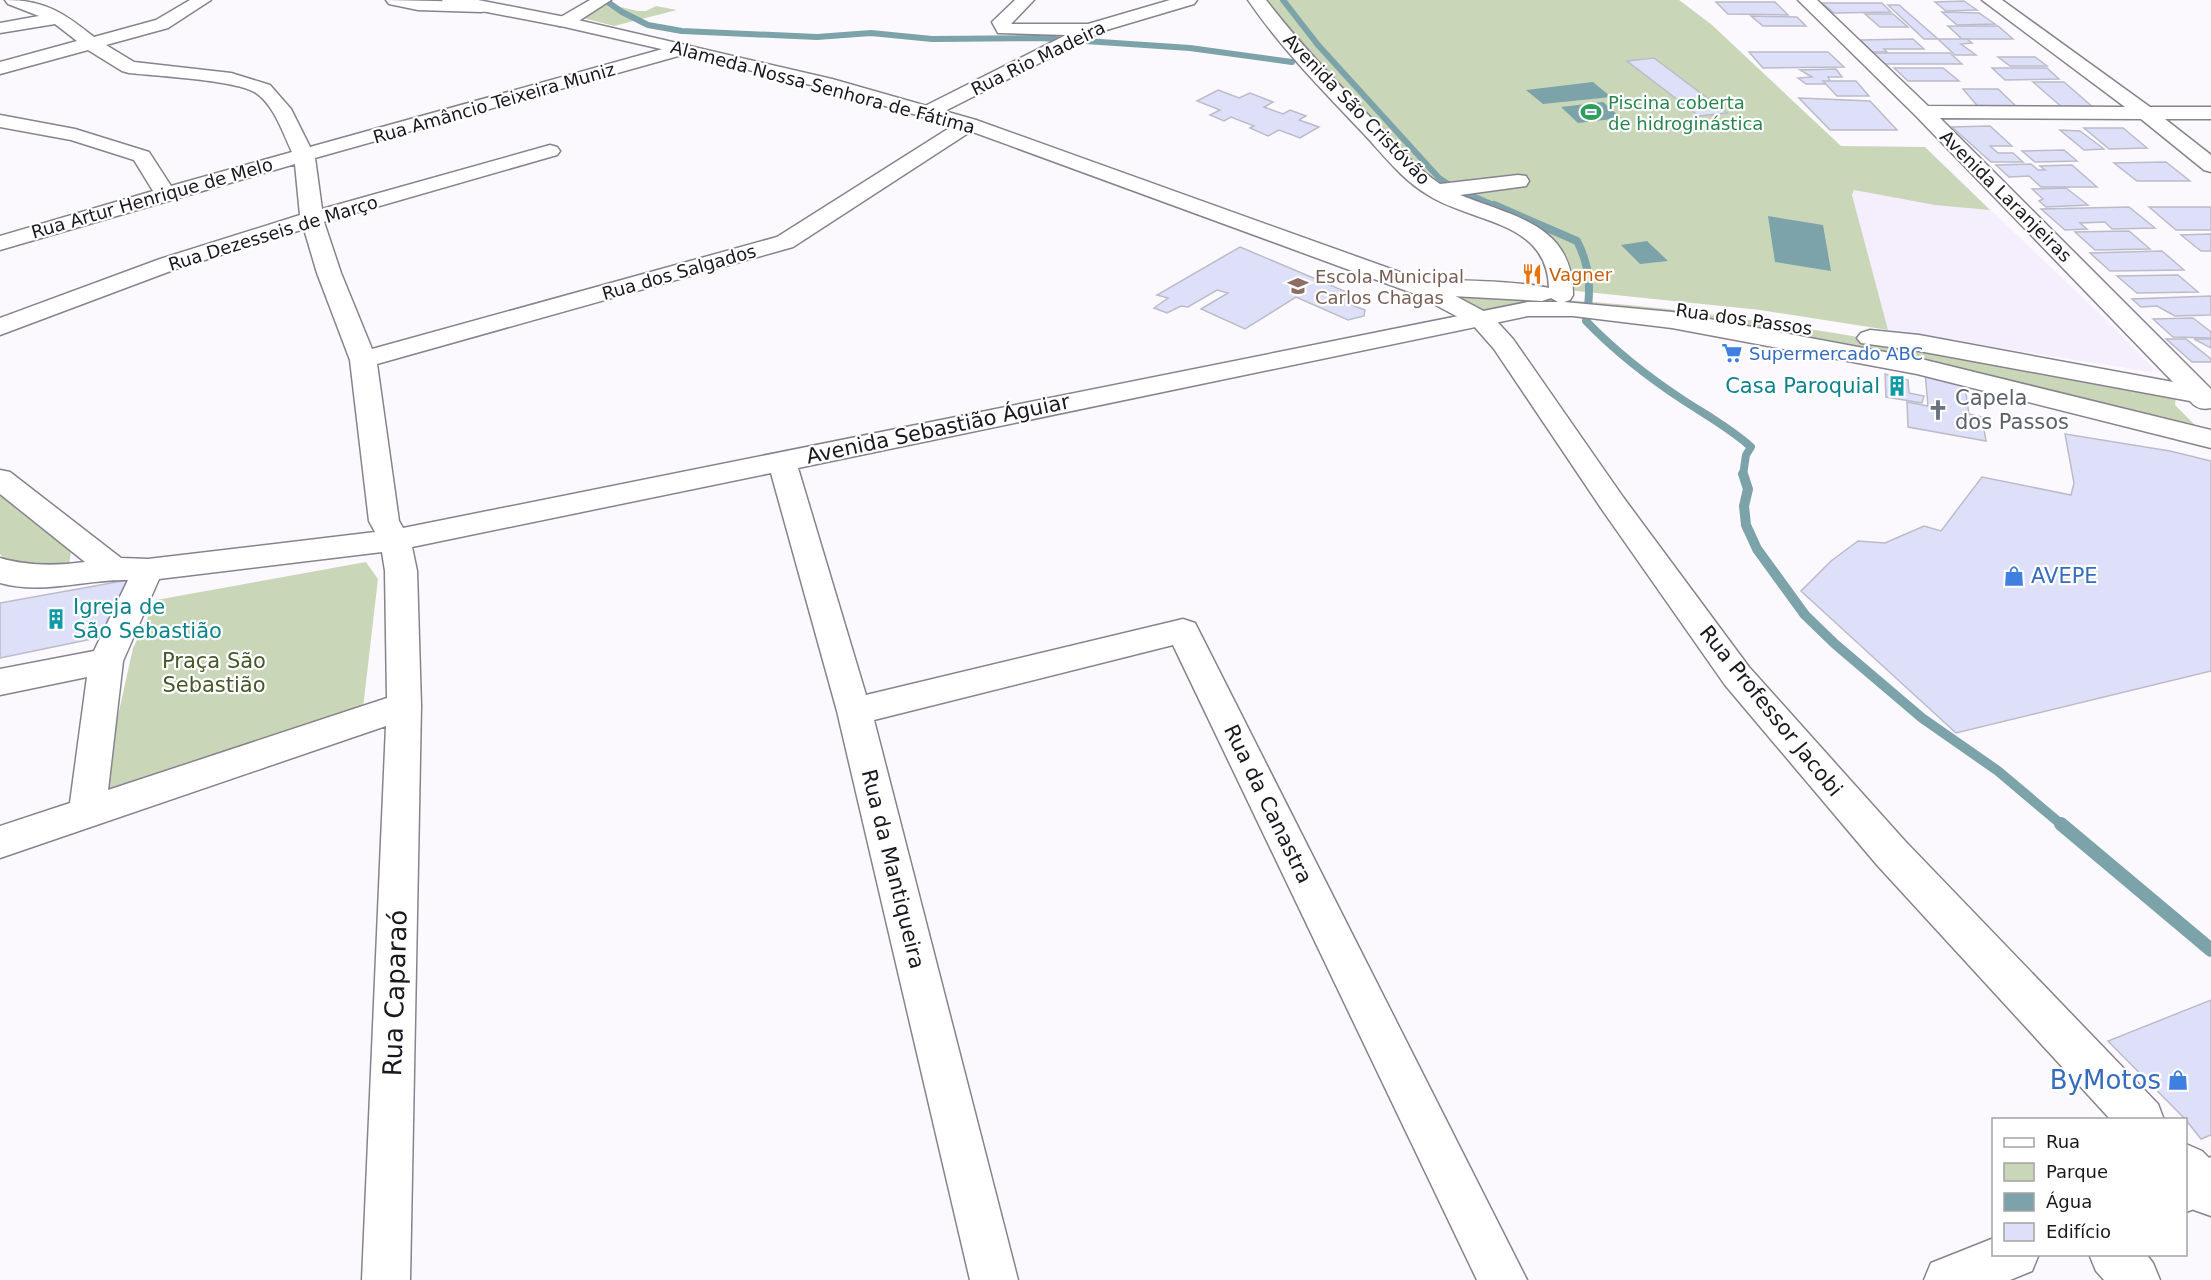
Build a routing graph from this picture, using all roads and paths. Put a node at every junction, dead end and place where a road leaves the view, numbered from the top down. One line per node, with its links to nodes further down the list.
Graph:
1 (14, 0): 12 (street)
2 (202, 0): 16 (street)
3 (395, 0): 11 (street)
4 (451, 0): 11 (street, Alameda Nossa Senhora de Fátima)
5 (1026, 0): 14 (street)
6 (1188, 0): 14 (street, Rua Rio Madeira)
7 (1257, 0): 29 (street, Avenida São Cristóvão)
8 (1807, 0): 19 (street, Avenida Laranjeiras)
9 (1991, 0): 21 (street)
10 (599, 2): 13 (street)
11 (482, 6): 13 (street, Alameda Nossa Senhora de Fátima)
12 (59, 18): 15 (street); 16 (street)
13 (565, 22): 17 (street, Alameda Nossa Senhora de Fátima)
14 (1096, 27): 20 (street, Rua Rio Madeira)
15 (0, 28)
16 (90, 42): 18 (street); 26 (street)
17 (683, 49): 20 (street, Alameda Nossa Senhora de Fátima); 26 (street, Rua Amâncio Teixeira Muniz)
18 (0, 68)
19 (1923, 112): 21 (street); 38 (street, Avenida Laranjeiras)
20 (926, 113): 24 (street, Alameda Nossa Senhora de Fátima)
21 (2146, 113): 22 (street); 27 (street)
22 (2211, 113)
23 (0, 121): 30 (street)
24 (969, 124): 33 (street, Alameda Nossa Senhora de Fátima); 37 (street, Rua dos Salgados)
25 (549, 152): 31 (street, Rua Dezesseis de Março)
26 (304, 155): 30 (street, Rua Artur Henrique de Melo); 31 (street)
27 (2211, 166)
28 (1518, 181): 29 (street)
29 (1438, 191): 34 (street, Avenida São Cristóvão)
30 (165, 193): 32 (street, Rua Artur Henrique de Melo)
31 (312, 219): 36 (street, Rua Dezesseis de Março); 37 (street)
32 (0, 243)
33 (1425, 289): 34 (street, Rua dos Passos); 35 (street, Rua Professor Jacobi)
34 (1582, 302): 35 (street, Rua dos Passos); 38 (street, Rua dos Passos); 39 (street, Rua dos Passos)
35 (1482, 320): 40 (street, Avenida Sebastião Águiar); 52 (street, Rua Professor Jacobi)
36 (0, 327)
37 (363, 360): 42 (street)
38 (2208, 401)
39 (2211, 439)
40 (782, 461): 42 (street, Avenida Sebastião Águiar); 49 (street, Rua da Mantiqueira)
41 (0, 479): 44 (street)
42 (395, 540): 45 (street); 48 (street)
43 (0, 569): 44 (street)
44 (114, 570): 45 (street)
45 (148, 570): 46 (street)
46 (106, 661): 47 (street); 50 (street)
47 (0, 682)
48 (405, 706): 50 (street); 55 (street, Rua Caparaó)
49 (854, 711): 56 (street, Rua da Mantiqueira); 57 (street, Rua da Canastra)
50 (87, 813): 51 (street)
51 (0, 842)
52 (2141, 1118)
53 (2010, 1256): 58 (street)
54 (2115, 1256): 59 (street)
55 (386, 1280)
56 (994, 1280)
57 (1503, 1280)
58 (1948, 1280)
59 (2136, 1280)

